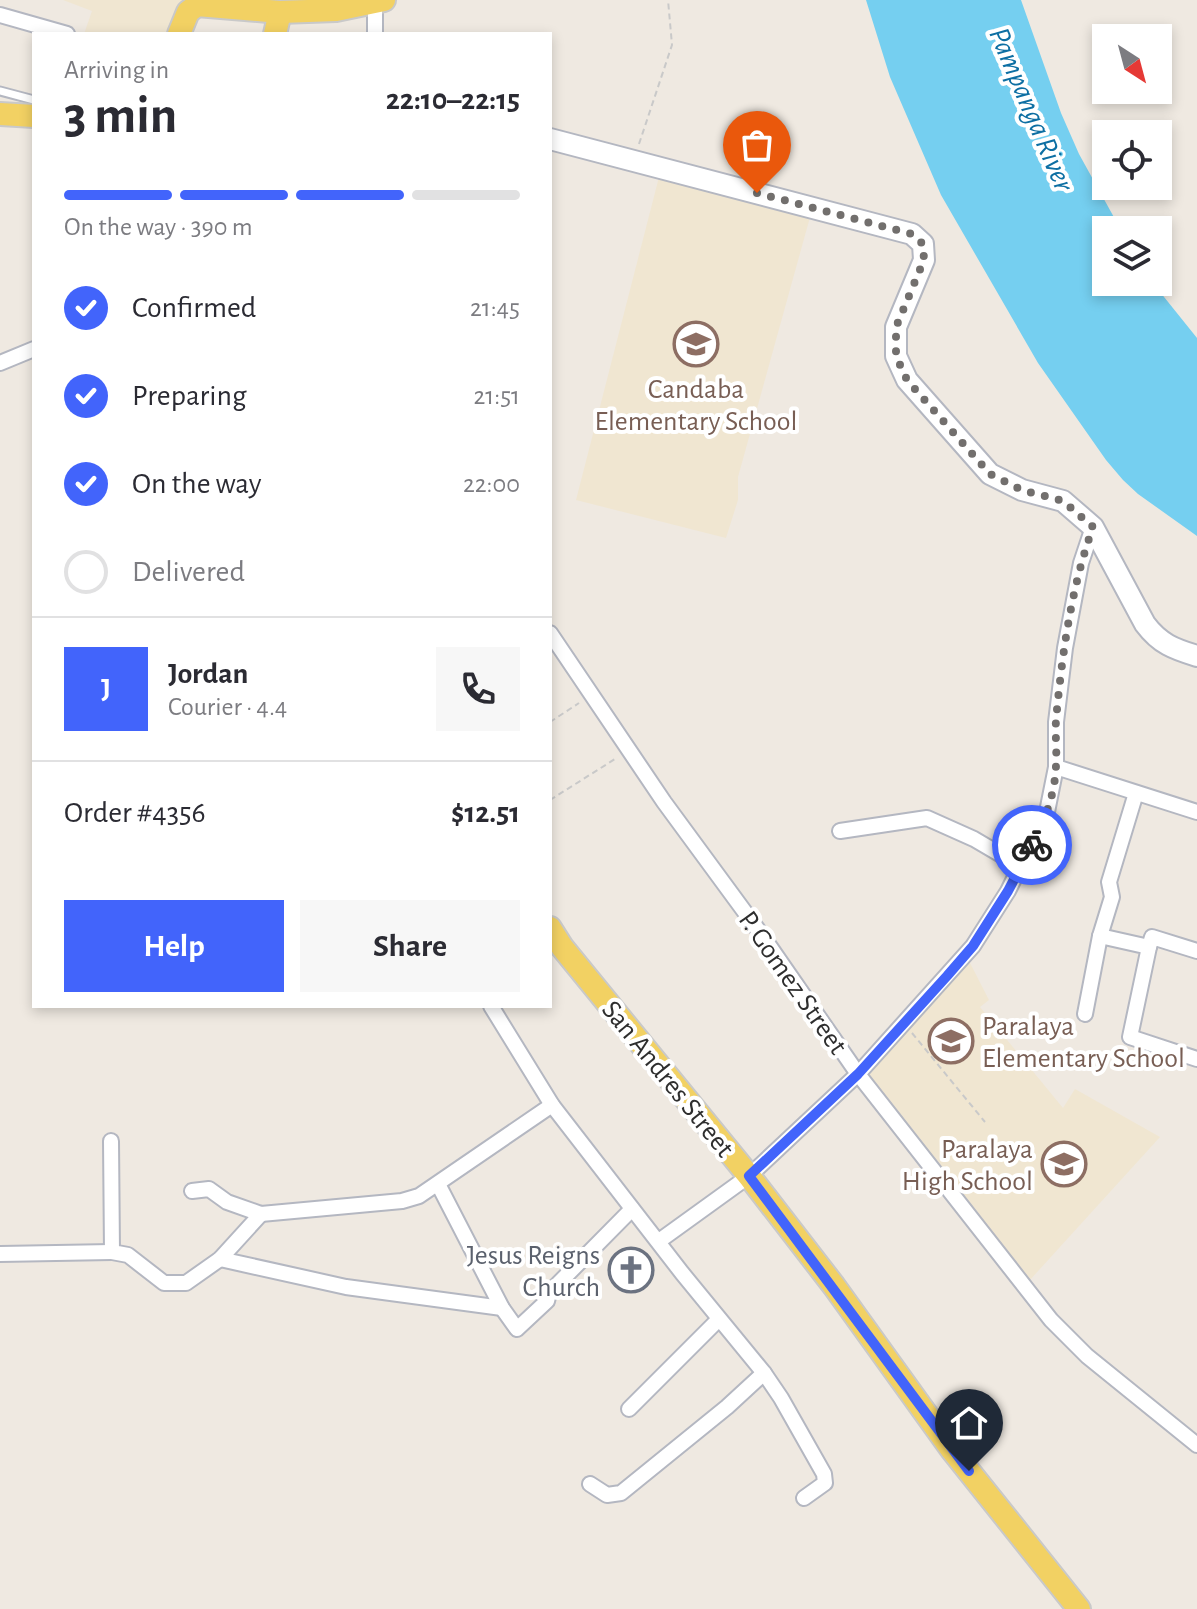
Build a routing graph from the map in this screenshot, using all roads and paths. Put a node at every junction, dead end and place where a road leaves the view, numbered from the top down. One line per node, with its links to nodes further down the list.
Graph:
1 (668, 0): 13 (path)
2 (380, 1): 4 (main road); 7 (street)
3 (0, 15): 5 (street)
4 (279, 15): 6 (main road)
5 (60, 32)
6 (180, 32)
7 (375, 32)
8 (0, 91): 9 (lane)
9 (32, 99)
10 (0, 114): 11 (main road)
11 (32, 116)
12 (552, 140): 13 (street)
13 (634, 160): 16 (street)
14 (32, 350): 15 (street)
15 (0, 363)
16 (1093, 527): 18 (street); 22 (street)
17 (552, 636): 19 (street, P. Gomez Street)
18 (1197, 656)
19 (593, 694): 20 (path); 21 (street, P. Gomez Street)
20 (552, 721)
21 (630, 750): 24 (path); 36 (street, P. Gomez Street)
22 (1056, 767): 23 (street); 27 (street)
23 (1136, 793): 25 (street); 29 (street)
24 (552, 799)
25 (1197, 812)
26 (840, 831): 27 (street)
27 (1020, 866): 34 (street)
28 (552, 931): 40 (main road, San Andres Street)
29 (1100, 936): 30 (street); 33 (street)
30 (1149, 947): 31 (street); 35 (street)
31 (1197, 951)
32 (492, 1008): 37 (street)
33 (1085, 1014)
34 (904, 1023): 36 (street); 38 (path)
35 (1197, 1059)
36 (858, 1074): 40 (street); 53 (street, P. Gomez Street)
37 (552, 1105): 41 (street); 43 (street)
38 (985, 1122)
39 (111, 1141): 46 (street)
40 (749, 1176): 45 (street); 56 (main road, San Andres Street)
41 (438, 1184): 44 (street); 49 (street)
42 (192, 1191): 44 (street)
43 (632, 1209): 45 (street); 49 (street)
44 (261, 1214): 48 (street)
45 (659, 1241): 50 (street)
46 (112, 1252): 47 (street); 48 (street)
47 (0, 1254)
48 (220, 1259): 49 (street)
49 (502, 1308)
50 (719, 1319): 51 (street); 52 (street)
51 (764, 1373): 54 (street); 55 (street)
52 (629, 1409)
53 (1197, 1445)
54 (590, 1484)
55 (804, 1498)
56 (1079, 1609)

